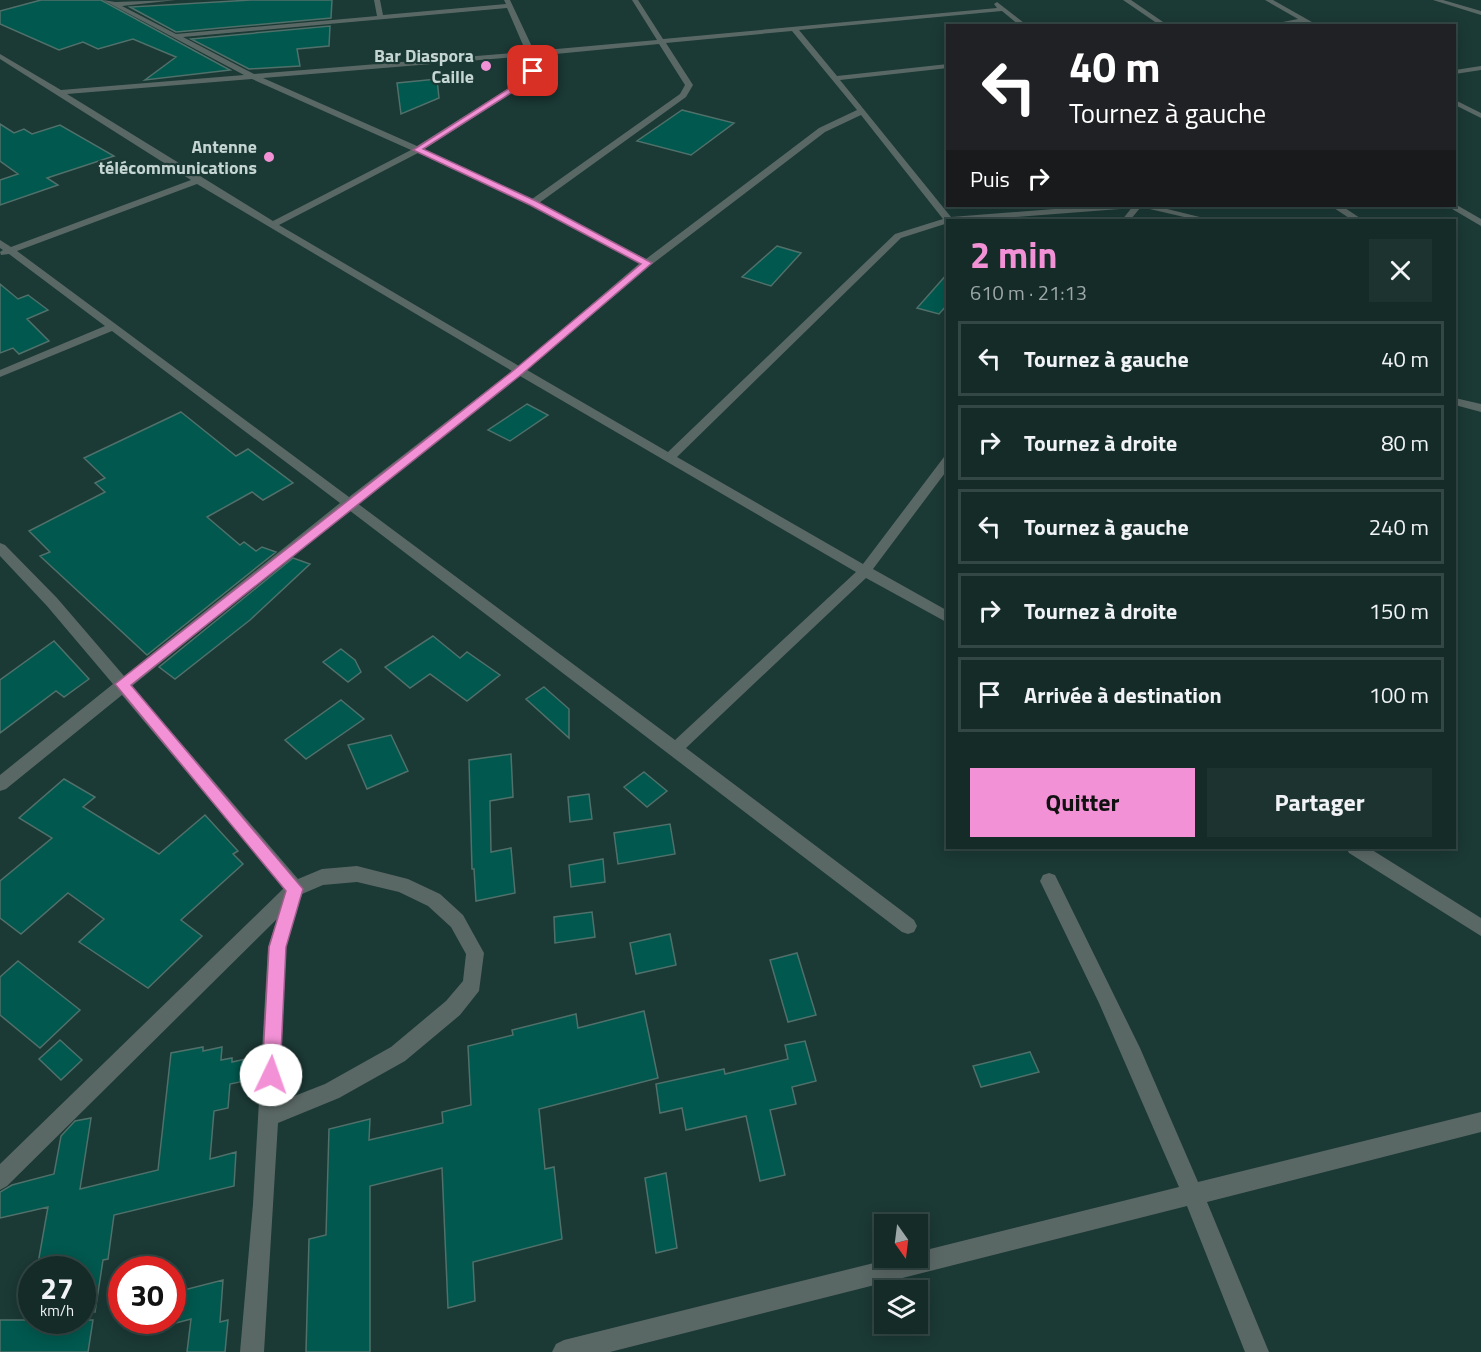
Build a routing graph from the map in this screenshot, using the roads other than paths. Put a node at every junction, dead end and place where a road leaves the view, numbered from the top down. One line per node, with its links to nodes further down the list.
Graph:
1 (106, 0): 10 (street)
2 (173, 0): 10 (street)
3 (377, 0): 15 (street)
4 (636, 0): 23 (street)
5 (992, 0): 13 (street)
6 (1126, 0): 18 (street)
7 (1268, 0): 16 (street)
8 (1436, 0): 12 (street)
9 (508, 3): 15 (street); 24 (street)
10 (116, 4): 22 (street)
11 (1481, 4): 12 (street)
12 (1462, 7): 14 (street)
13 (1003, 9): 17 (street); 21 (street)
14 (1481, 13)
15 (380, 16): 22 (street)
16 (1306, 20): 19 (street); 20 (street)
17 (1022, 24)
18 (1163, 24)
19 (1279, 24)
20 (1313, 24)
21 (795, 30): 23 (street); 30 (street)
22 (174, 36): 29 (street)
23 (662, 42): 24 (street); 37 (street)
24 (530, 54): 29 (street); 35 (street)
25 (0, 56): 31 (street)
26 (946, 66): 30 (street)
27 (1481, 68): 28 (street)
28 (1456, 72)
29 (252, 76): 31 (street); 35 (street)
30 (835, 78): 33 (street)
31 (62, 92): 36 (street)
32 (1456, 103): 34 (street)
33 (862, 111): 43 (street); 53 (street)
34 (1481, 116)
35 (417, 150): 37 (street); 50 (street)
36 (198, 180): 50 (street); 52 (street)
37 (533, 203): 53 (street)
38 (1108, 207): 44 (street)
39 (1136, 207): 45 (street)
40 (1149, 207): 46 (street)
41 (1338, 207): 47 (street)
42 (1454, 207): 49 (street)
43 (948, 219)
44 (961, 219)
45 (1127, 219)
46 (1203, 219)
47 (1356, 219)
48 (946, 221): 59 (street)
49 (1481, 224)
50 (272, 225): 55 (street)
51 (0, 243): 52 (street)
52 (5, 253): 54 (street)
53 (647, 263): 55 (street)
54 (113, 327): 56 (street); 61 (street)
55 (518, 372): 59 (street); 61 (street)
56 (0, 374)
57 (1456, 401): 58 (street)
58 (1481, 408)
59 (670, 457): 63 (street)
60 (946, 463): 63 (street)
61 (349, 503): 65 (street); 66 (street)
62 (0, 548): 65 (street)
63 (865, 571): 64 (street); 66 (street)
64 (946, 617)
65 (122, 684): 67 (street); 70 (street)
66 (675, 749): 71 (street)
67 (0, 783)
68 (1357, 849): 72 (street)
69 (1049, 881): 76 (street)
70 (295, 889): 73 (street); 73 (street); 75 (street)
71 (908, 926)
72 (1481, 928)
73 (268, 1118): 77 (street)
74 (1481, 1122): 76 (street)
75 (0, 1179)
76 (1195, 1195): 78 (street); 79 (street)
77 (252, 1352)
78 (564, 1352)
79 (1257, 1352)

